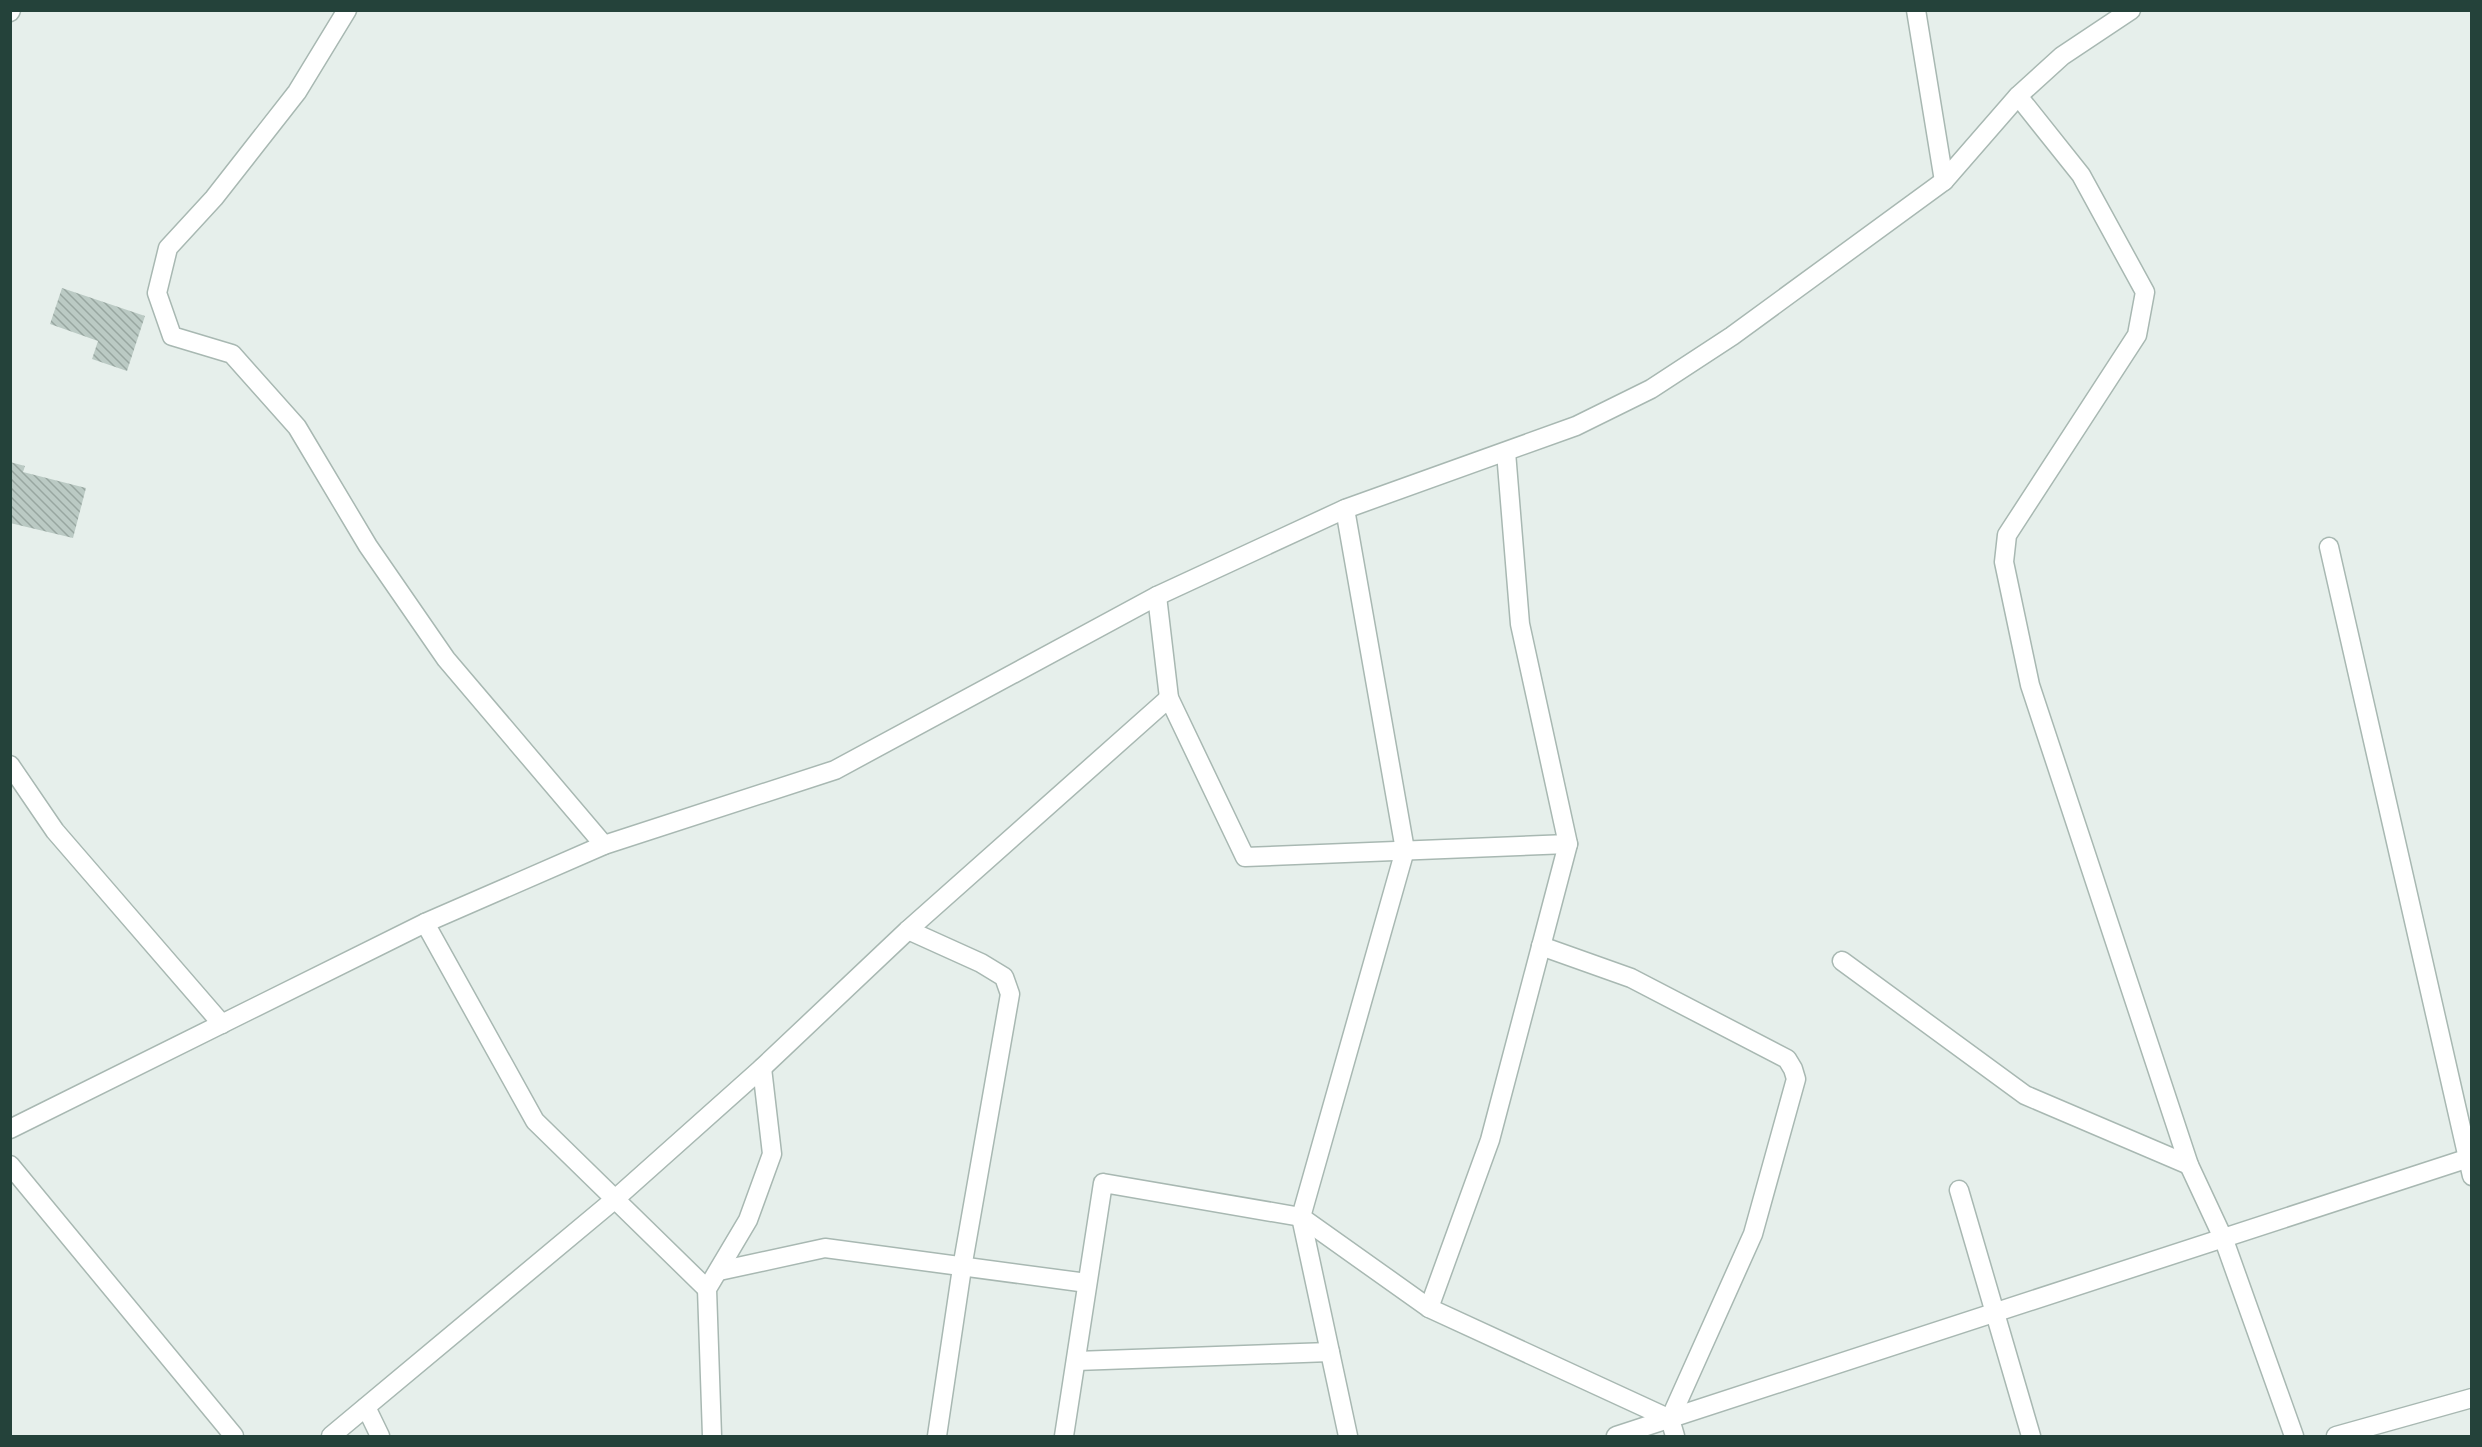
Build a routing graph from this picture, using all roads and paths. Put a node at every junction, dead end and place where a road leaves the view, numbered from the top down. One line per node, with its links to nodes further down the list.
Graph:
1 (347, 10): 13 (street)
2 (1916, 10): 5 (street)
3 (2131, 10): 4 (street)
4 (2018, 96): 5 (street); 23 (street)
5 (1944, 181): 6 (street)
6 (1506, 452): 7 (street); 12 (street)
7 (1345, 509): 9 (street); 14 (street)
8 (2329, 547): 22 (street)
9 (1157, 596): 10 (street); 13 (street)
10 (1169, 698): 14 (street); 16 (street)
11 (10, 765): 19 (street)
12 (1568, 844): 14 (street); 17 (street)
13 (604, 845): 15 (street)
14 (1405, 850): 27 (street)
15 (425, 923): 19 (street); 26 (street)
16 (908, 930): 20 (street); 29 (street)
17 (1541, 946): 33 (street); 39 (street)
18 (1842, 961): 23 (street)
19 (222, 1024): 21 (street)
20 (762, 1068): 26 (street); 30 (street)
21 (10, 1129)
22 (2470, 1164): 28 (street)
23 (2189, 1165): 28 (street)
24 (10, 1166): 40 (street)
25 (1959, 1190): 34 (street)
26 (614, 1200): 32 (street); 38 (street)
27 (1301, 1217): 31 (street); 33 (street); 35 (street)
28 (2224, 1240): 34 (street); 49 (street)
29 (962, 1268): 30 (street); 31 (street); 44 (street)
30 (719, 1271): 32 (street)
31 (1087, 1283): 36 (street)
32 (707, 1288): 43 (street)
33 (1429, 1308): 39 (street)
34 (1995, 1312): 39 (street); 48 (street)
35 (1330, 1352): 36 (street); 46 (street)
36 (1076, 1361): 45 (street)
37 (2472, 1398): 50 (street)
38 (366, 1407): 41 (street); 42 (street)
39 (1672, 1428): 47 (street)
40 (234, 1437)
41 (331, 1437)
42 (380, 1437)
43 (712, 1437)
44 (937, 1437)
45 (1064, 1437)
46 (1348, 1437)
47 (1616, 1437)
48 (2031, 1437)
49 (2294, 1437)
50 (2336, 1437)

